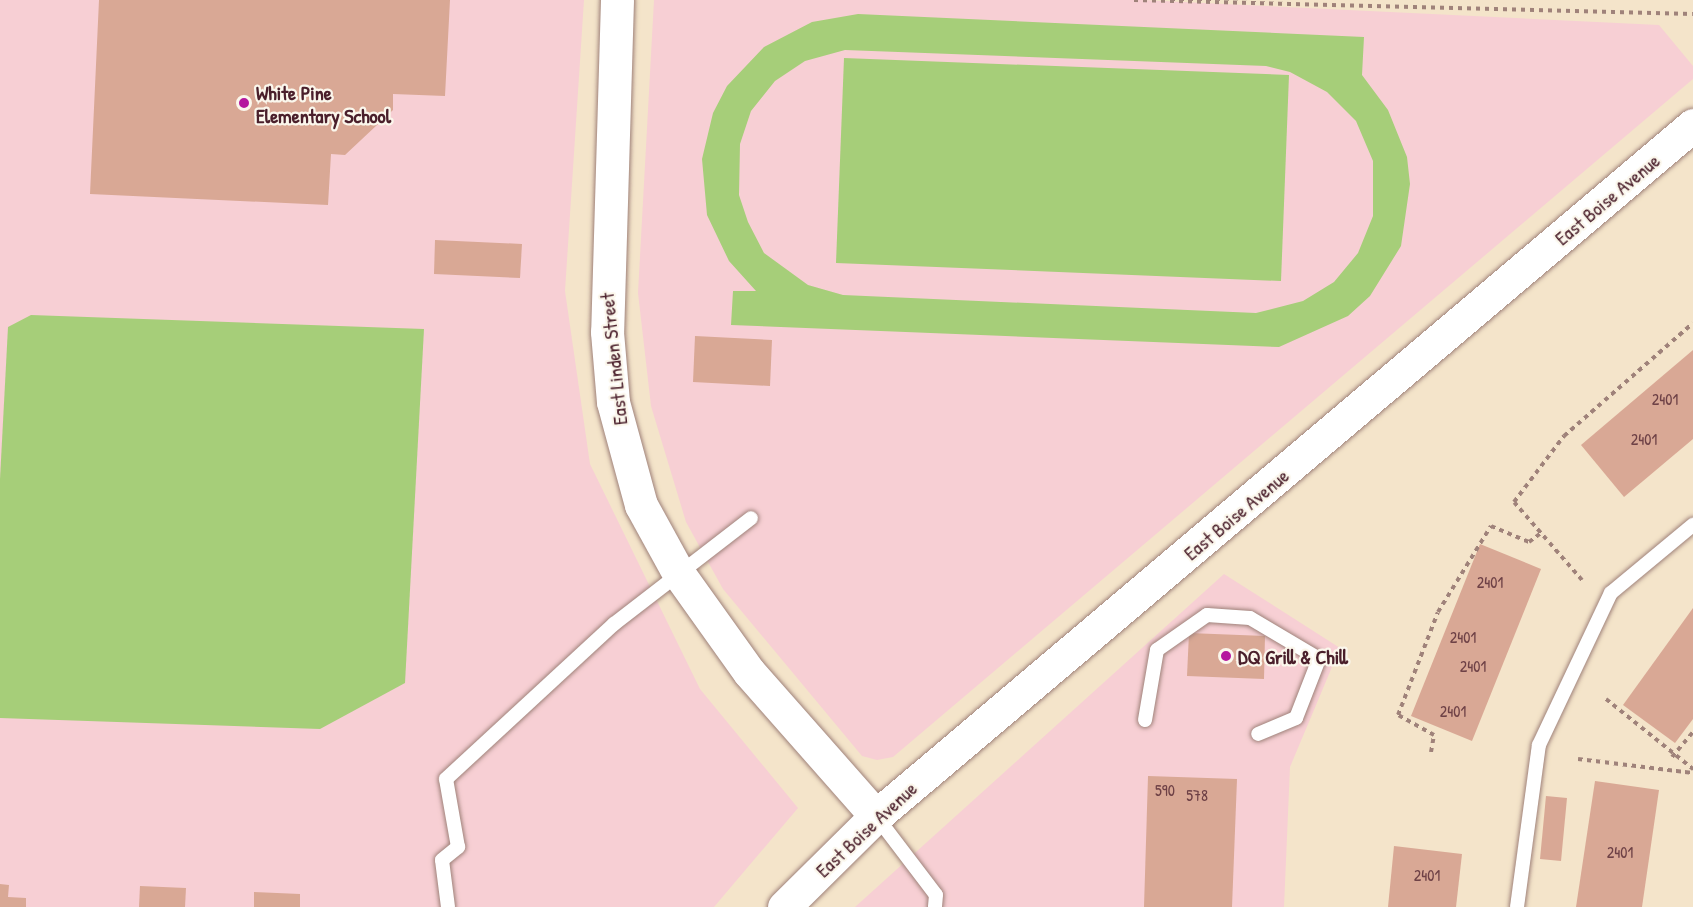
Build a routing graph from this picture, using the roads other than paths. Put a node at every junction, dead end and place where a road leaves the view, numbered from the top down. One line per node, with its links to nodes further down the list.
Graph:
1 (617, 0): 5 (street, East Linden Street)
2 (1693, 125): 8 (street, East Boise Avenue)
3 (751, 518): 5 (lane)
4 (1693, 525): 12 (lane)
5 (679, 574): 8 (street, East Linden Street); 9 (lane)
6 (1145, 720): 7 (lane)
7 (1258, 734)
8 (876, 816): 10 (street, East Boise Avenue); 11 (lane)
9 (448, 907)
10 (784, 907)
11 (935, 907)
12 (1517, 907)

